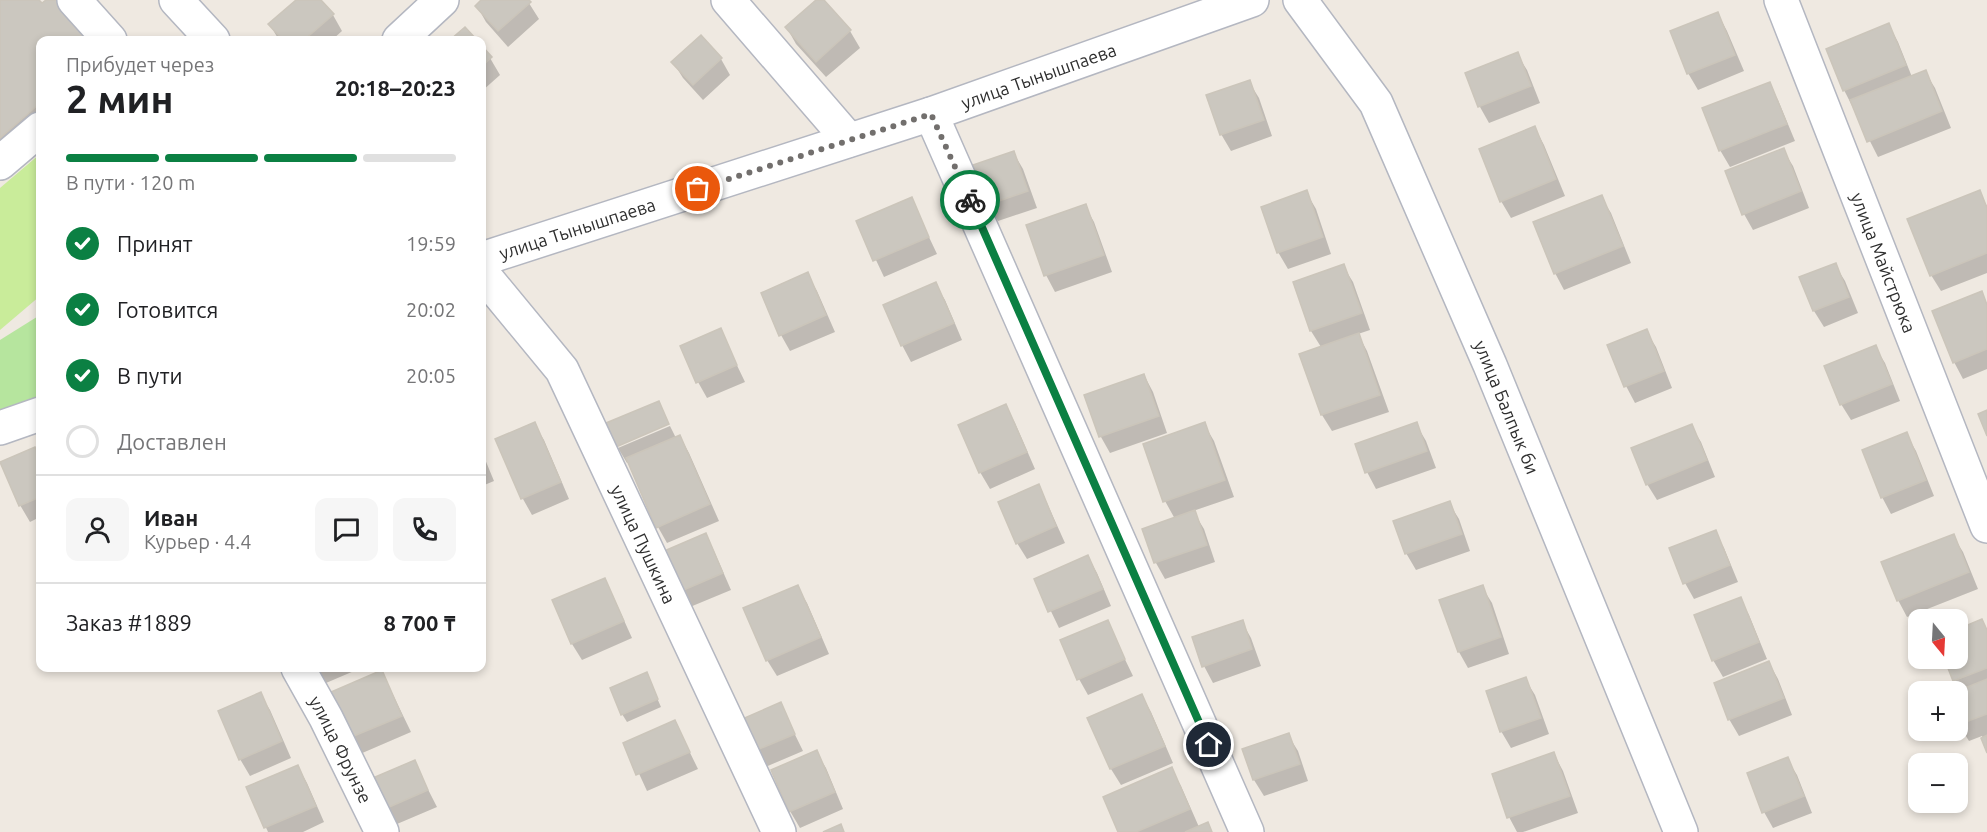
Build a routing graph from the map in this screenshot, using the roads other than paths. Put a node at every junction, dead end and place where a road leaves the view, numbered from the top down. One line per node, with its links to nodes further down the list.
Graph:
1 (74, 0): 8 (street)
2 (176, 0): 9 (street)
3 (442, 0): 10 (street)
4 (728, 0): 13 (street)
5 (1252, 0): 11 (street, улица Тынышпаева)
6 (1299, 0): 24 (street, улица Балпык би)
7 (1782, 0): 19 (street, улица Майстрюка)
8 (106, 36)
9 (209, 36)
10 (403, 36)
11 (931, 114): 13 (street, улица Тынышпаева); 23 (street)
12 (36, 132): 14 (street)
13 (849, 141): 15 (street, улица Тынышпаева)
14 (0, 163)
15 (486, 258)
16 (486, 278): 22 (street, улица Пушкина)
17 (36, 415): 18 (street)
18 (0, 428)
19 (1987, 526)
20 (300, 672): 21 (street, улица Фрунзе)
21 (382, 832)
22 (779, 832)
23 (1247, 832)
24 (1682, 832)

